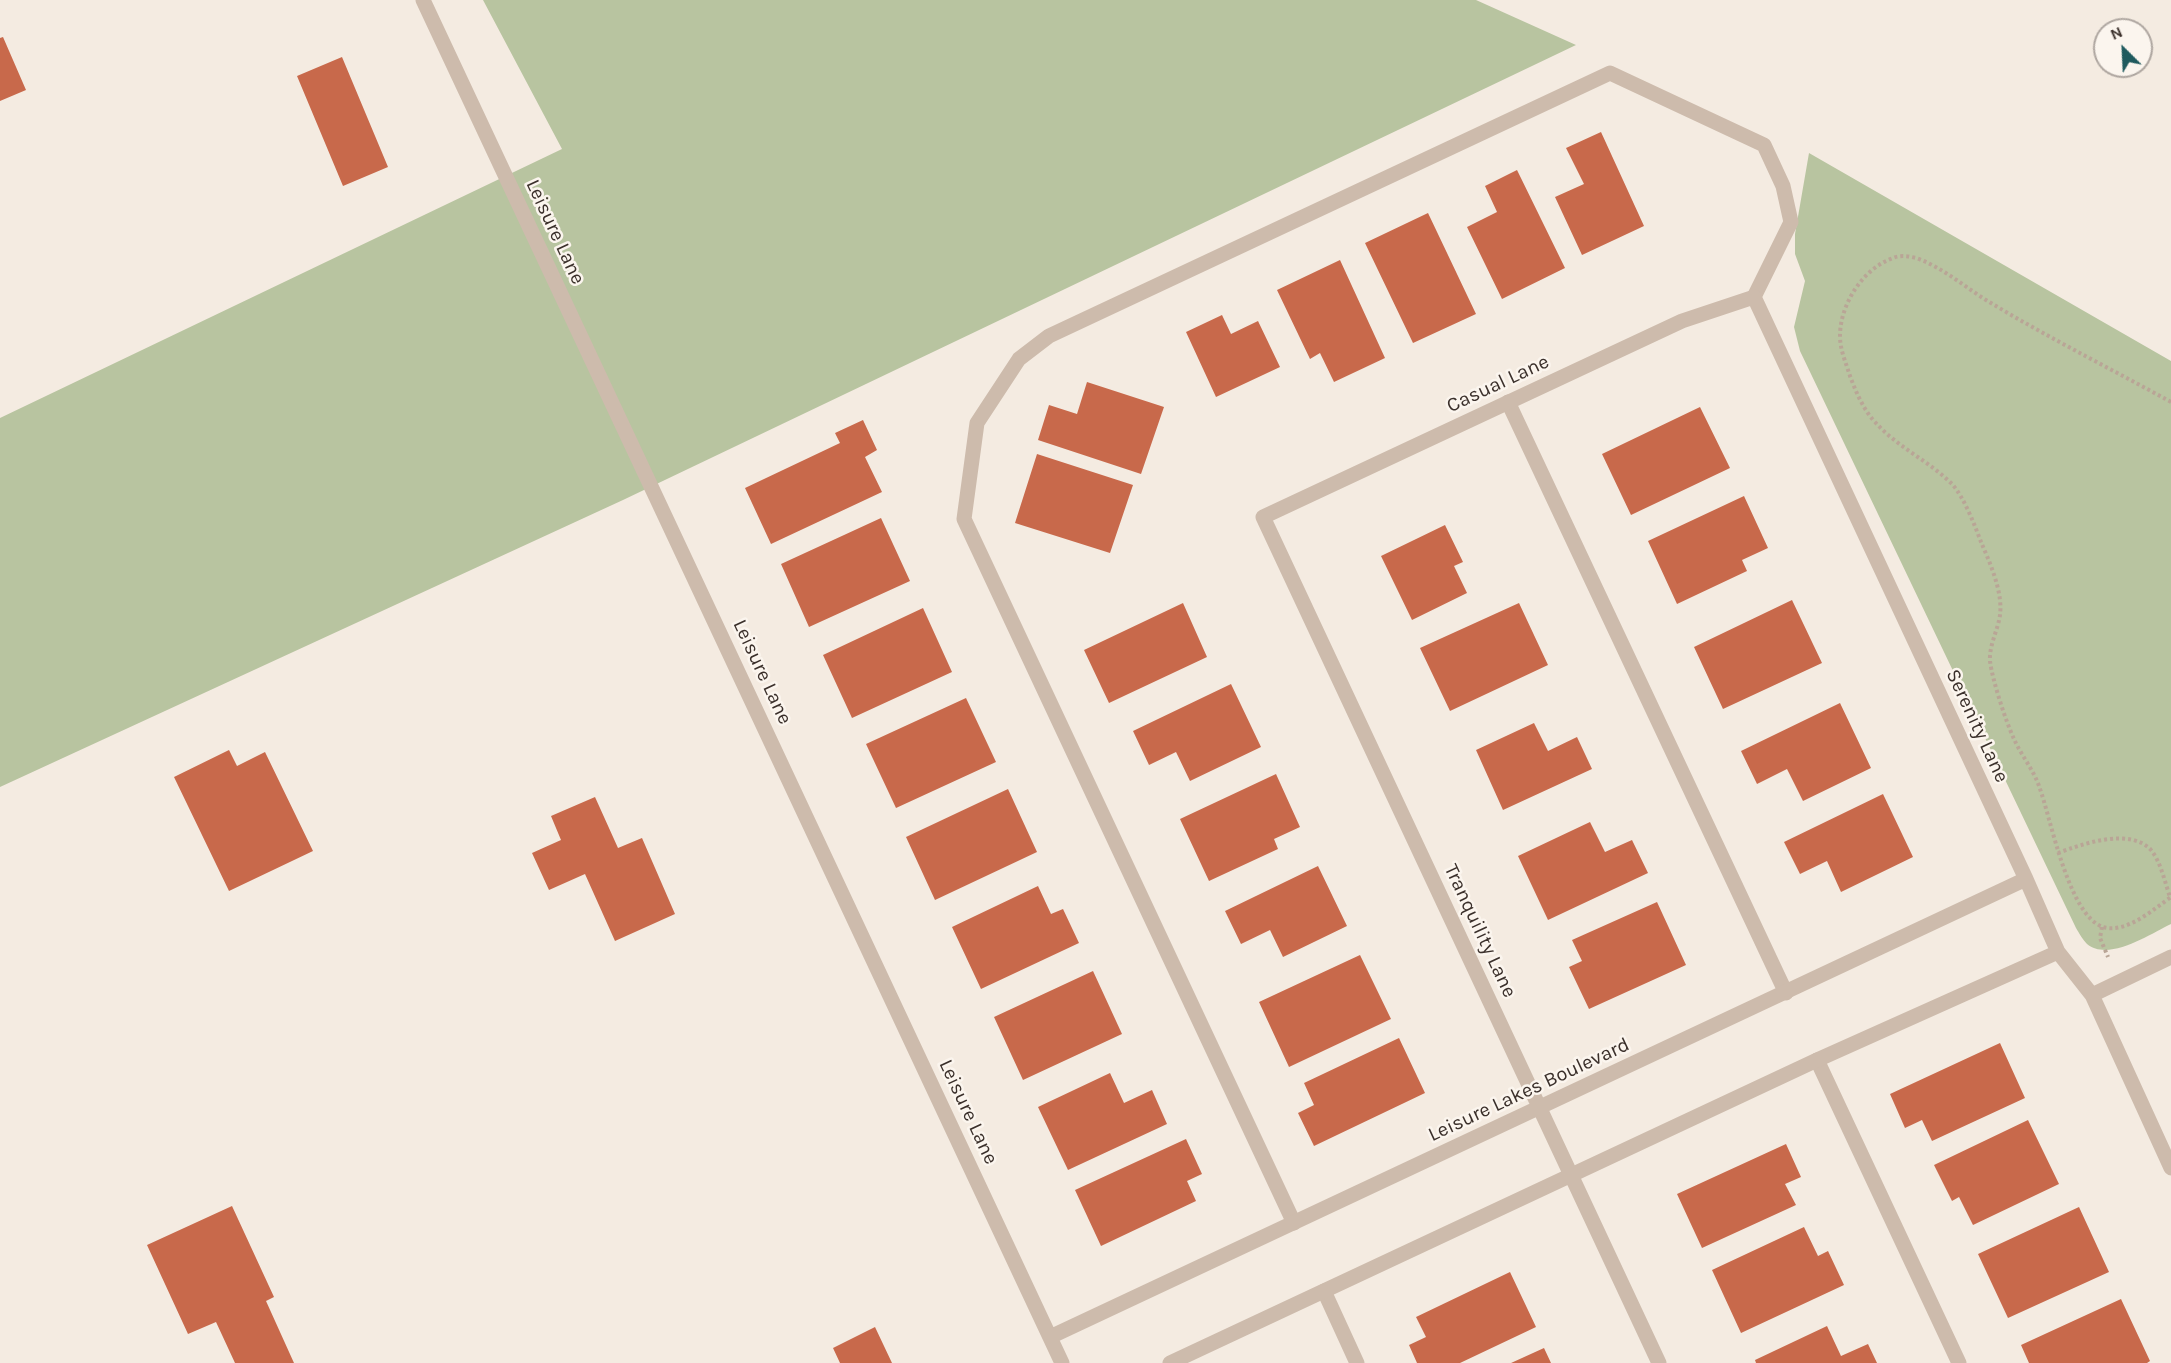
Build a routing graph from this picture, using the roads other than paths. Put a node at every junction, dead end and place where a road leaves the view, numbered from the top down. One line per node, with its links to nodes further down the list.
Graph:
1 (423, 0): 16 (street, Leisure Lane)
2 (1754, 297): 3 (street, Casual Lane); 5 (street, Serenity Lane); 14 (street)
3 (1508, 402): 4 (street, Casual Lane); 8 (street)
4 (1263, 517): 11 (street, Tranquility Lane)
5 (2026, 879): 6 (street, Serenity Lane); 8 (street, Leisure Lakes Boulevard)
6 (2058, 952): 9 (street, Serenity Lane); 10 (street)
7 (2171, 957): 9 (street)
8 (1786, 993): 11 (street, Leisure Lakes Boulevard)
9 (2092, 995): 12 (street, Serenity Lane)
10 (1816, 1060): 13 (street); 21 (street)
11 (1540, 1108): 13 (street, Tranquility Lane); 14 (street, Leisure Lakes Boulevard)
12 (2171, 1168)
13 (1571, 1175): 15 (street); 20 (street, Tranquility Lane)
14 (1294, 1224): 16 (street, Leisure Lakes Boulevard)
15 (1324, 1291): 18 (street); 19 (street)
16 (1050, 1337): 17 (street, Leisure Lane)
17 (1062, 1363)
18 (1170, 1363)
19 (1357, 1363)
20 (1659, 1363)
21 (1959, 1363)

